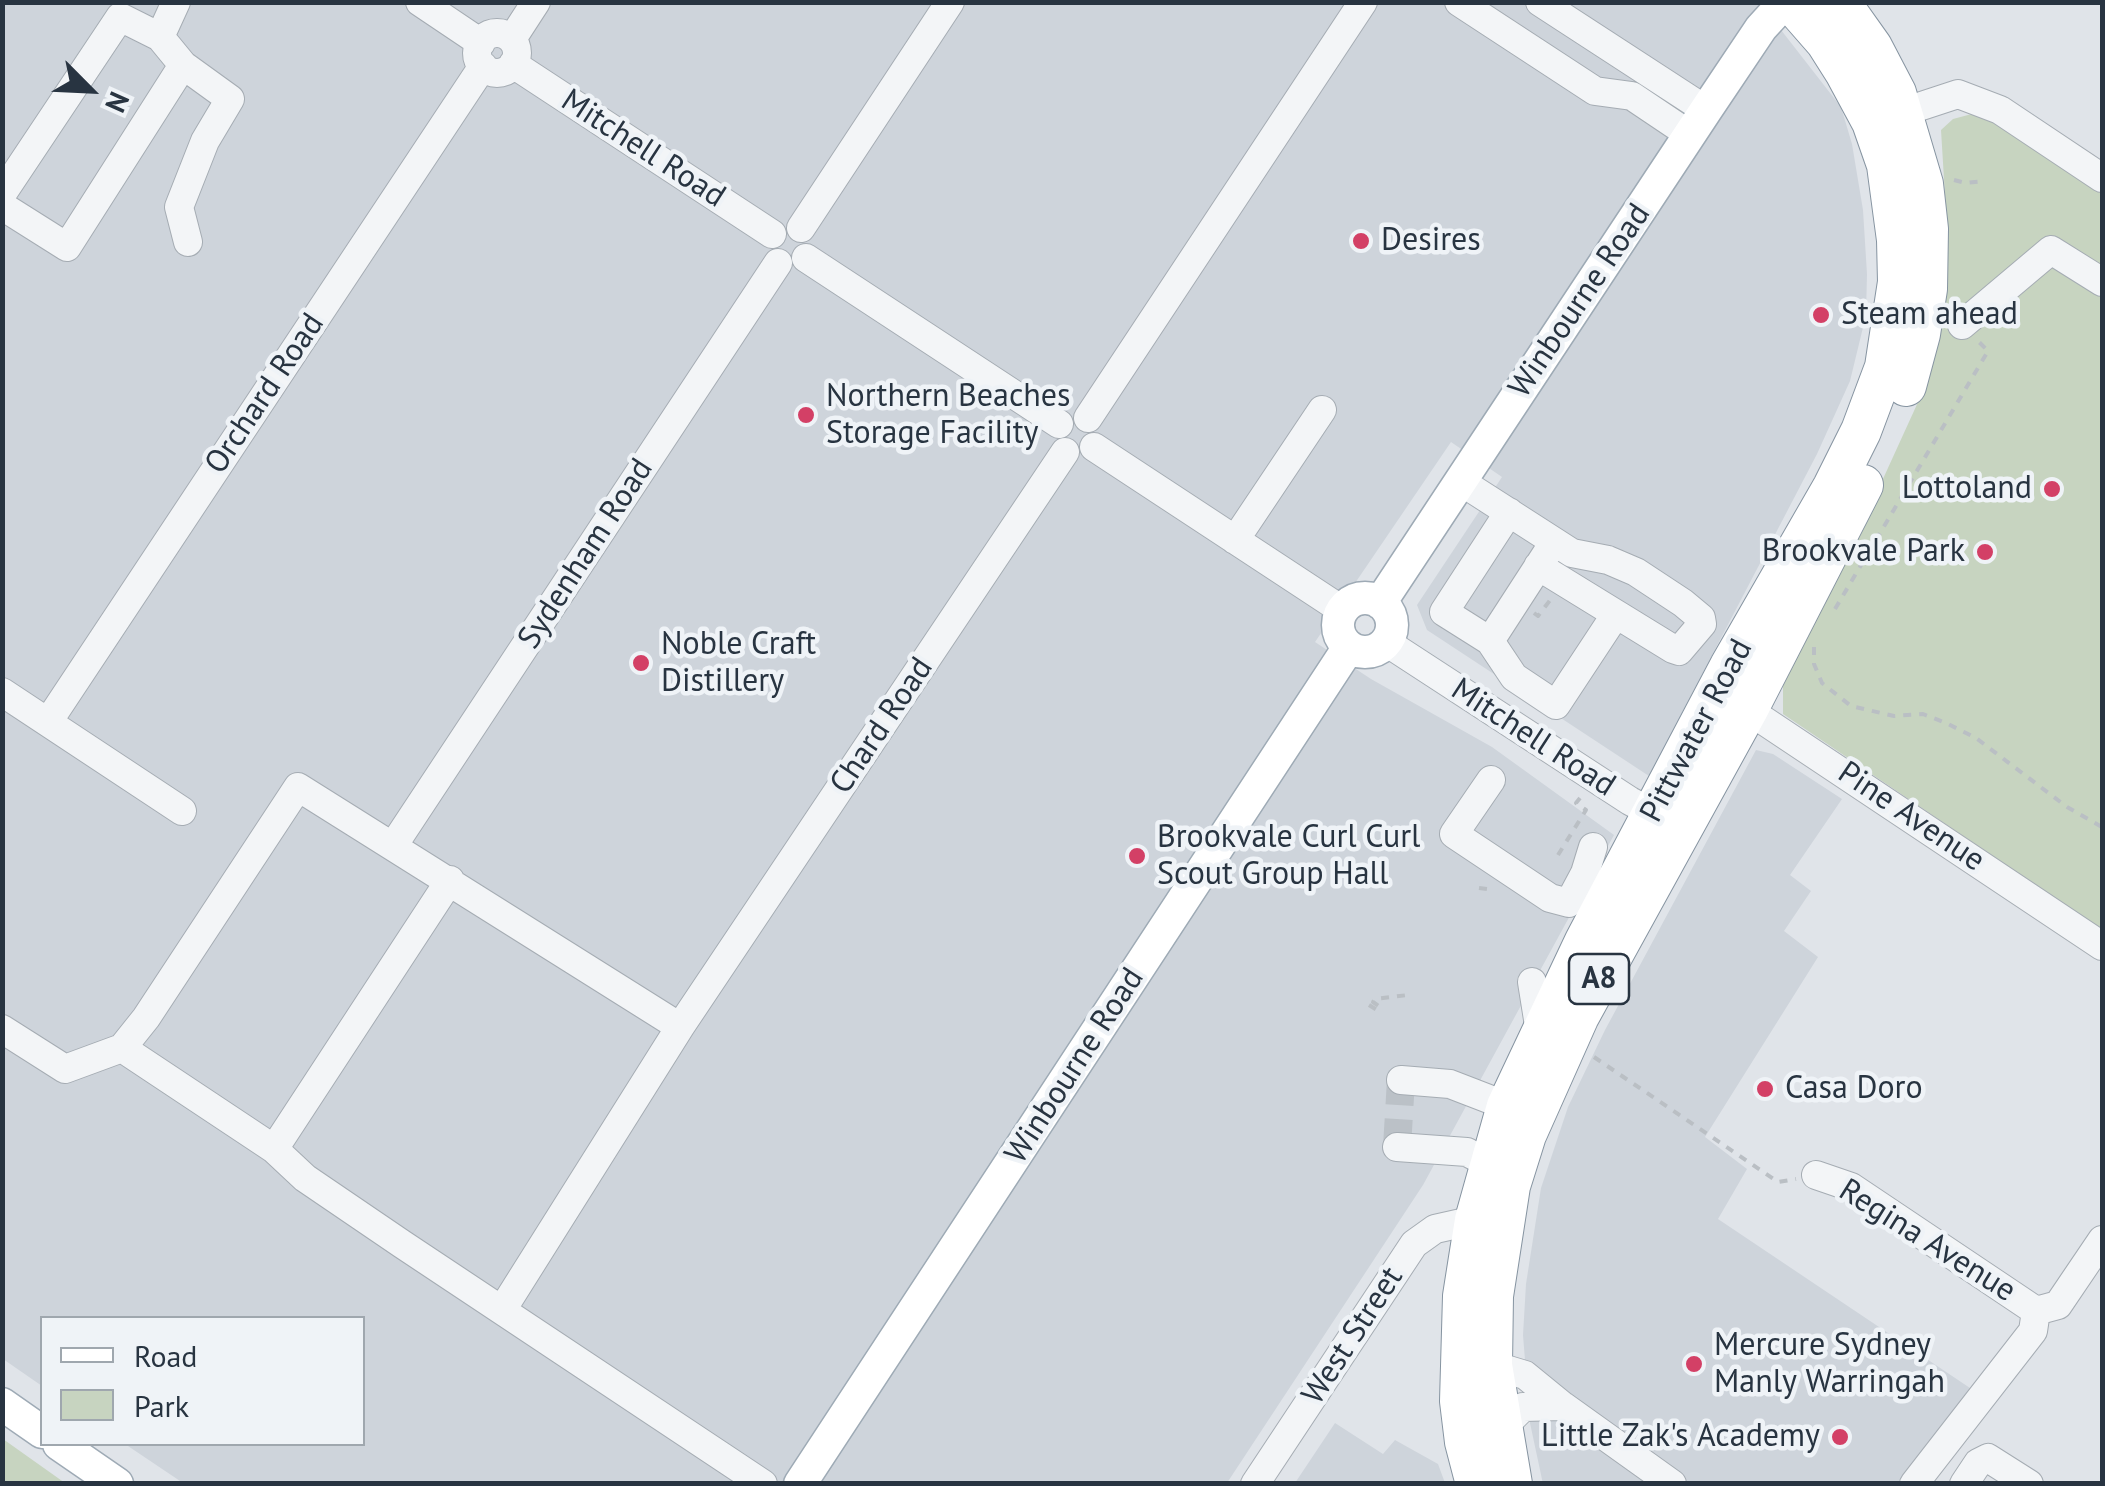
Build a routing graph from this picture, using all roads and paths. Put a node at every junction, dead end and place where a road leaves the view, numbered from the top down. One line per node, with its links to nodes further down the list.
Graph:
1 (176, 2): 11 (street)
2 (420, 2): 13 (street)
3 (536, 2): 12 (street)
4 (950, 2): 23 (street)
5 (1363, 2): 30 (street)
6 (1459, 2): 14 (street)
7 (1540, 2): 10 (street)
8 (1788, 2): 18 (highway, Pittwater Road / A8); 19 (main road, Winbourne Road)
9 (1840, 2): 18 (highway, Pittwater Road / A8)
10 (1567, 20): 14 (street); 16 (street)
11 (160, 38): 15 (street); 21 (street)
12 (513, 52): 13 (street); 24 (street, Mitchell Road)
13 (482, 55): 48 (street, Orchard Road)
14 (1542, 57): 17 (street)
15 (183, 64): 22 (street); 25 (street)
16 (1675, 90): 17 (street); 19 (street)
17 (1660, 114): 19 (street)
18 (1887, 117): 20 (street); 47 (highway, Pittwater Road / A8)
19 (1698, 122): 34 (main road, Winbourne Road)
20 (2102, 178)
21 (2, 194)
22 (2, 206)
23 (800, 228): 24 (street); 26 (street)
24 (772, 234): 26 (street)
25 (188, 242)
26 (792, 260): 31 (street); 54 (street, Sydenham Road)
27 (2102, 282): 28 (street)
28 (1962, 325): 40 (path)
29 (1322, 410): 36 (street)
30 (1088, 418): 31 (street); 32 (street)
31 (1059, 424): 33 (street)
32 (1094, 447): 33 (street); 36 (street)
33 (1065, 452): 62 (street, Chard Road)
34 (1460, 481): 35 (street); 38 (main road, Winbourne Road)
35 (1509, 512): 37 (street); 42 (street)
36 (1235, 540): 39 (street)
37 (1555, 554): 41 (street); 41 (street); 42 (street)
38 (1380, 602): 39 (main road); 43 (main road)
39 (1342, 610): 45 (main road)
40 (1832, 613)
41 (1616, 614): 42 (street)
42 (1490, 641)
43 (1386, 642): 45 (main road); 52 (street, Mitchell Road)
44 (1814, 644): 53 (path)
45 (1350, 647): 85 (main road, Winbourne Road)
46 (2, 692): 48 (street)
47 (1733, 700): 52 (highway, Pittwater Road / A8); 58 (street, Pine Avenue)
48 (48, 722): 51 (street)
49 (1491, 780): 55 (street)
50 (1580, 798): 56 (path)
51 (182, 811)
52 (1667, 821): 64 (highway, Pittwater Road / A8)
53 (2102, 826)
54 (393, 846): 57 (street); 65 (street)
55 (1594, 847)
56 (1558, 855)
57 (450, 880): 62 (street); 69 (street)
58 (2102, 946)
59 (1532, 982): 64 (street)
60 (1396, 996): 60 (path); 61 (path)
61 (1407, 996)
62 (680, 1027): 74 (street, Chard Road)
63 (2, 1029): 65 (street)
64 (1554, 1036): 67 (highway, Pittwater Road / A8); 71 (path); 76 (highway, Pittwater Road / A8)
65 (122, 1048): 69 (street)
66 (1401, 1080): 67 (street)
67 (1507, 1106): 70 (highway, Pittwater Road / A8)
68 (1397, 1146): 70 (street)
69 (274, 1149): 74 (street)
70 (1488, 1164): 72 (highway, Pittwater Road / A8)
71 (1816, 1175): 75 (street, Regina Avenue)
72 (1475, 1220): 77 (highway, Pittwater Road / A8); 86 (street, West Street)
73 (2102, 1240): 75 (street)
74 (502, 1310): 84 (street)
75 (2036, 1311): 90 (street)
76 (1492, 1365): 77 (highway); 79 (street); 80 (highway, Pittwater Road / A8)
77 (1460, 1401): 87 (highway, Pittwater Road / A8)
78 (2, 1404): 81 (main road)
79 (1563, 1406): 80 (street); 89 (street)
80 (1502, 1428): 88 (highway, Pittwater Road / A8)
81 (40, 1431)
82 (62, 1446): 83 (main road)
83 (117, 1484)
84 (763, 1484)
85 (800, 1484)
86 (1255, 1484)
87 (1476, 1484)
88 (1512, 1484)
89 (1672, 1484)
90 (1914, 1484)
91 (1964, 1484): 92 (street)
92 (2029, 1484)

